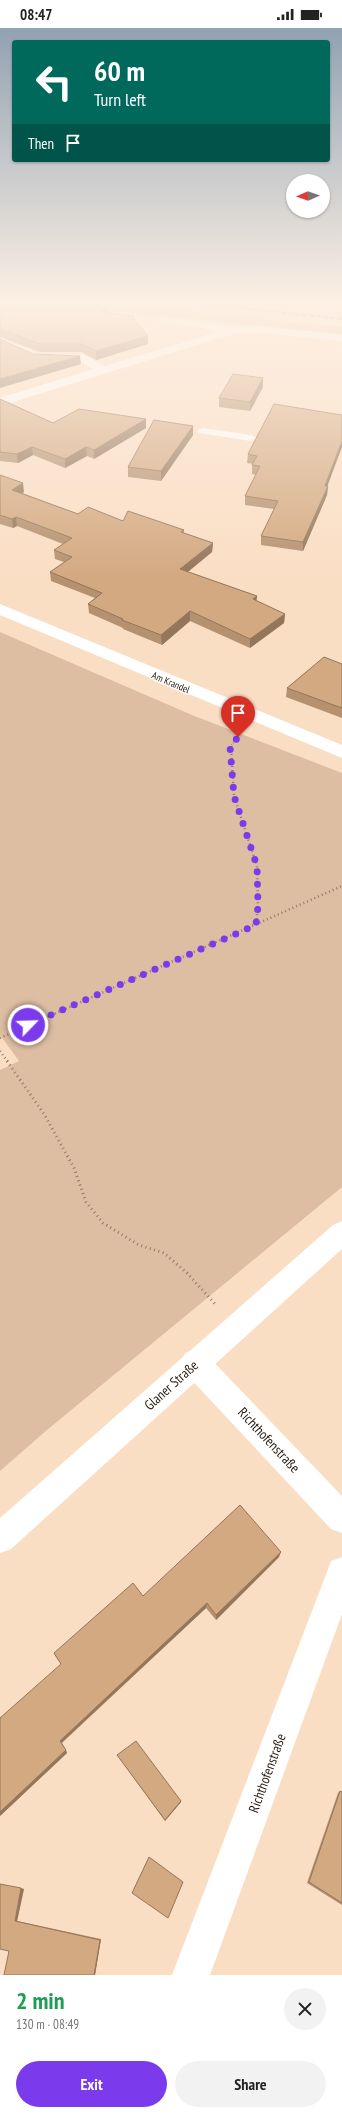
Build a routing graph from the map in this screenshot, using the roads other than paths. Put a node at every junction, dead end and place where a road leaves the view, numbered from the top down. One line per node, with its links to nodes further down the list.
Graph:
1 (23, 395): 2 (street)
2 (0, 402)
3 (202, 431): 4 (lane)
4 (251, 438)
5 (0, 609): 6 (street, Am Krandel)
6 (342, 752)
7 (342, 1232): 8 (street, Glaner Straße)
8 (195, 1363): 9 (street, Richthofenstraße); 10 (street, Glaner Straße)
9 (342, 1518)
10 (0, 1538)
11 (342, 1572): 12 (street, Richthofenstraße)
12 (191, 1975)

